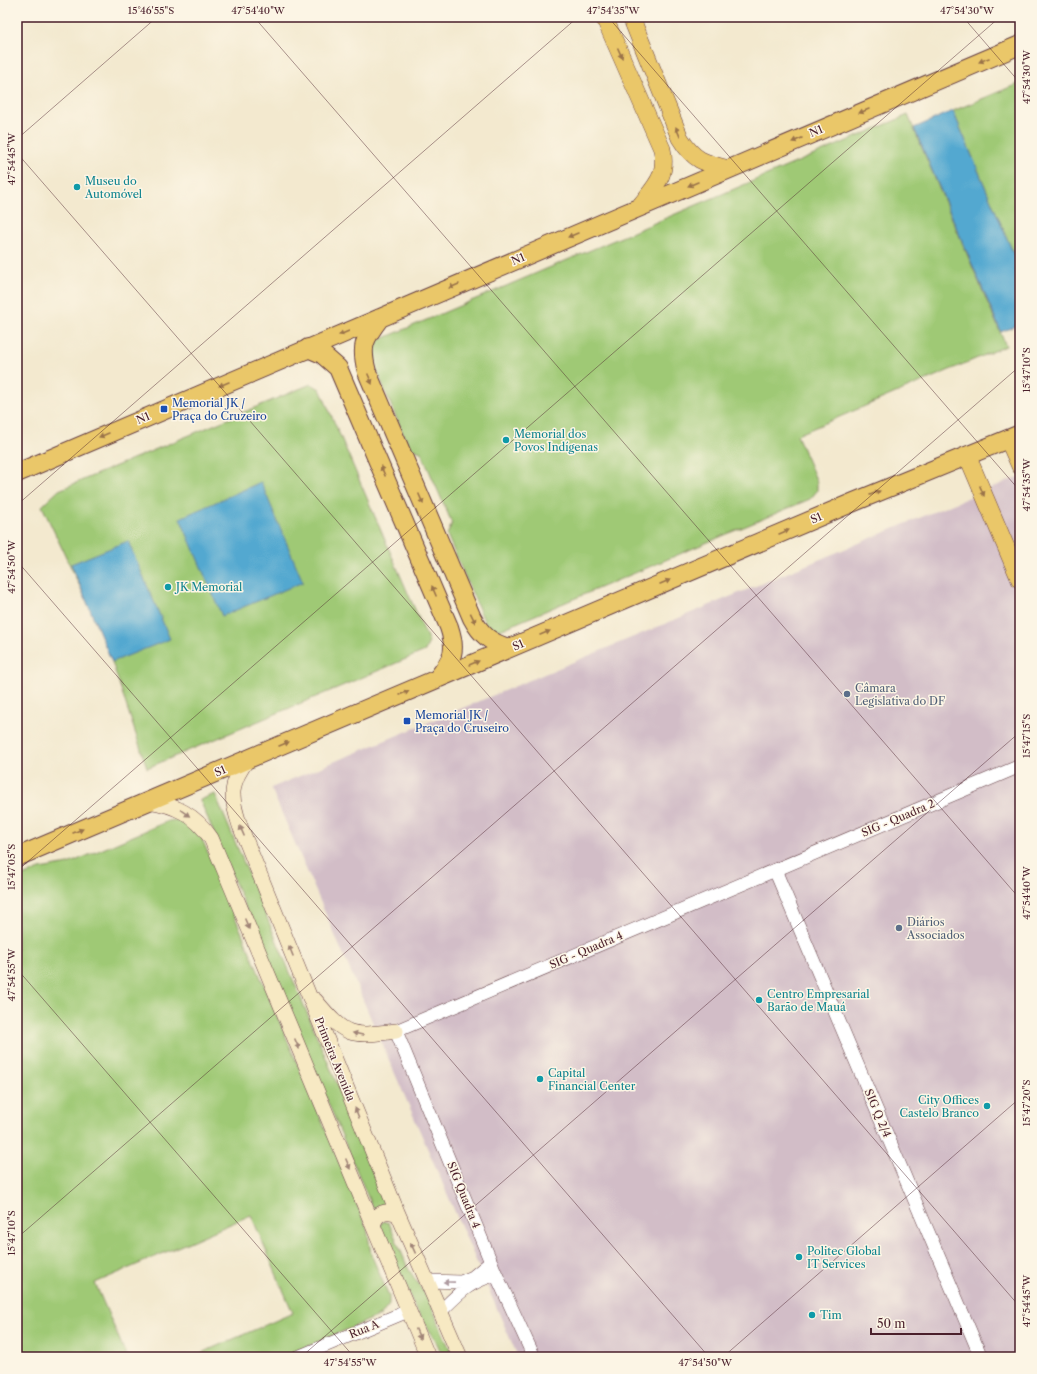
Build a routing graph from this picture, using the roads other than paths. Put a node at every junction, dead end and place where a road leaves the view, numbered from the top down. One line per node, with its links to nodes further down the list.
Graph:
1 (604, 17): 5 (main road, one-way to 5)
2 (631, 17): 4 (main road, one-way to 2)
3 (1020, 45): 4 (highway, N1, one-way to 4)
4 (729, 169): 5 (highway, N1, one-way to 5)
5 (640, 206): 6 (highway, N1, one-way to 6)
6 (380, 318): 7 (highway, N1, one-way to 7); 13 (highway, one-way to 13)
7 (308, 348): 11 (highway, N1, one-way to 11); 14 (highway, one-way to 7)
8 (1014, 436): 9 (highway, S1); 10 (main road)
9 (967, 455): 12 (main road, one-way to 12); 13 (highway, S1, one-way to 9)
10 (1020, 466)
11 (17, 473)
12 (1020, 580)
13 (509, 648): 14 (highway, S1, one-way to 13)
14 (438, 678): 15 (highway, S1, one-way to 14)
15 (248, 759): 17 (highway, S1); 20 (main road, Primeira Avenida, one-way to 15)
16 (1020, 766): 19 (street, SIG - Quadra 2)
17 (148, 801): 18 (highway, S1, one-way to 17); 23 (main road, one-way to 23)
18 (17, 857)
19 (776, 870): 21 (street, SIG - Quadra 4); 34 (street, SIG Q 2/4)
20 (305, 988): 21 (main road, one-way to 20); 22 (main road, Primeira Avenida, one-way to 20)
21 (396, 1031): 24 (street, SIG Quadra 4)
22 (398, 1214): 23 (main road); 26 (main road, Primeira Avenida, one-way to 22)
23 (373, 1225): 28 (main road)
24 (494, 1268): 25 (street); 26 (street, one-way to 26); 27 (street, SIG Quadra 4)
25 (479, 1280): 27 (street); 29 (street)
26 (428, 1281): 29 (main road, Primeira Avenida)
27 (508, 1299): 33 (street, SIG Quadra 4)
28 (408, 1311): 30 (street, Rua A); 31 (main road, one-way to 31)
29 (441, 1311): 32 (main road, Primeira Avenida)
30 (298, 1357)
31 (428, 1357)
32 (460, 1357)
33 (534, 1357)
34 (981, 1357)

